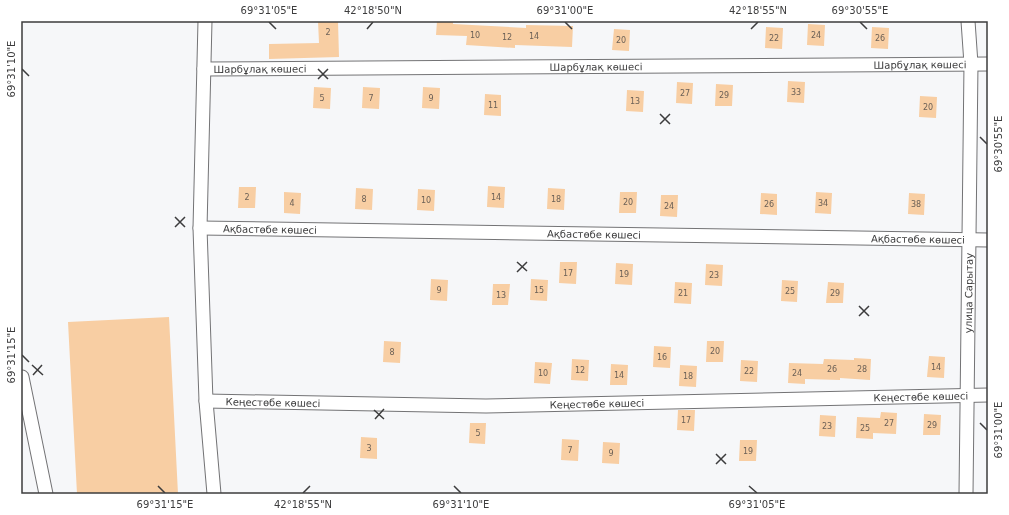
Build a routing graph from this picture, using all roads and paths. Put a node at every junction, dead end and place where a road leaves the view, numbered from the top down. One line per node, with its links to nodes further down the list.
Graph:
1 (205, 21): 5 (street)
2 (968, 21): 3 (street, улица Сарытау)
3 (971, 64): 4 (street, Шарбұлақ көшесі); 5 (street, Шарбұлақ көшесі); 7 (street, улица Сарытау)
4 (988, 64)
5 (204, 69): 6 (street)
6 (200, 228): 7 (street, Ақбастөбе көшесі); 12 (street)
7 (969, 240): 8 (street, Ақбастөбе көшесі); 10 (street, улица Сарытау)
8 (988, 240)
9 (22, 377): 13 (street)
10 (968, 395): 11 (street, Кеңестөбе көшесі); 12 (street, Кеңестөбе көшесі); 15 (street, улица Сарытау)
11 (988, 396)
12 (206, 401): 14 (street)
13 (46, 494)
14 (214, 494)
15 (966, 494)

